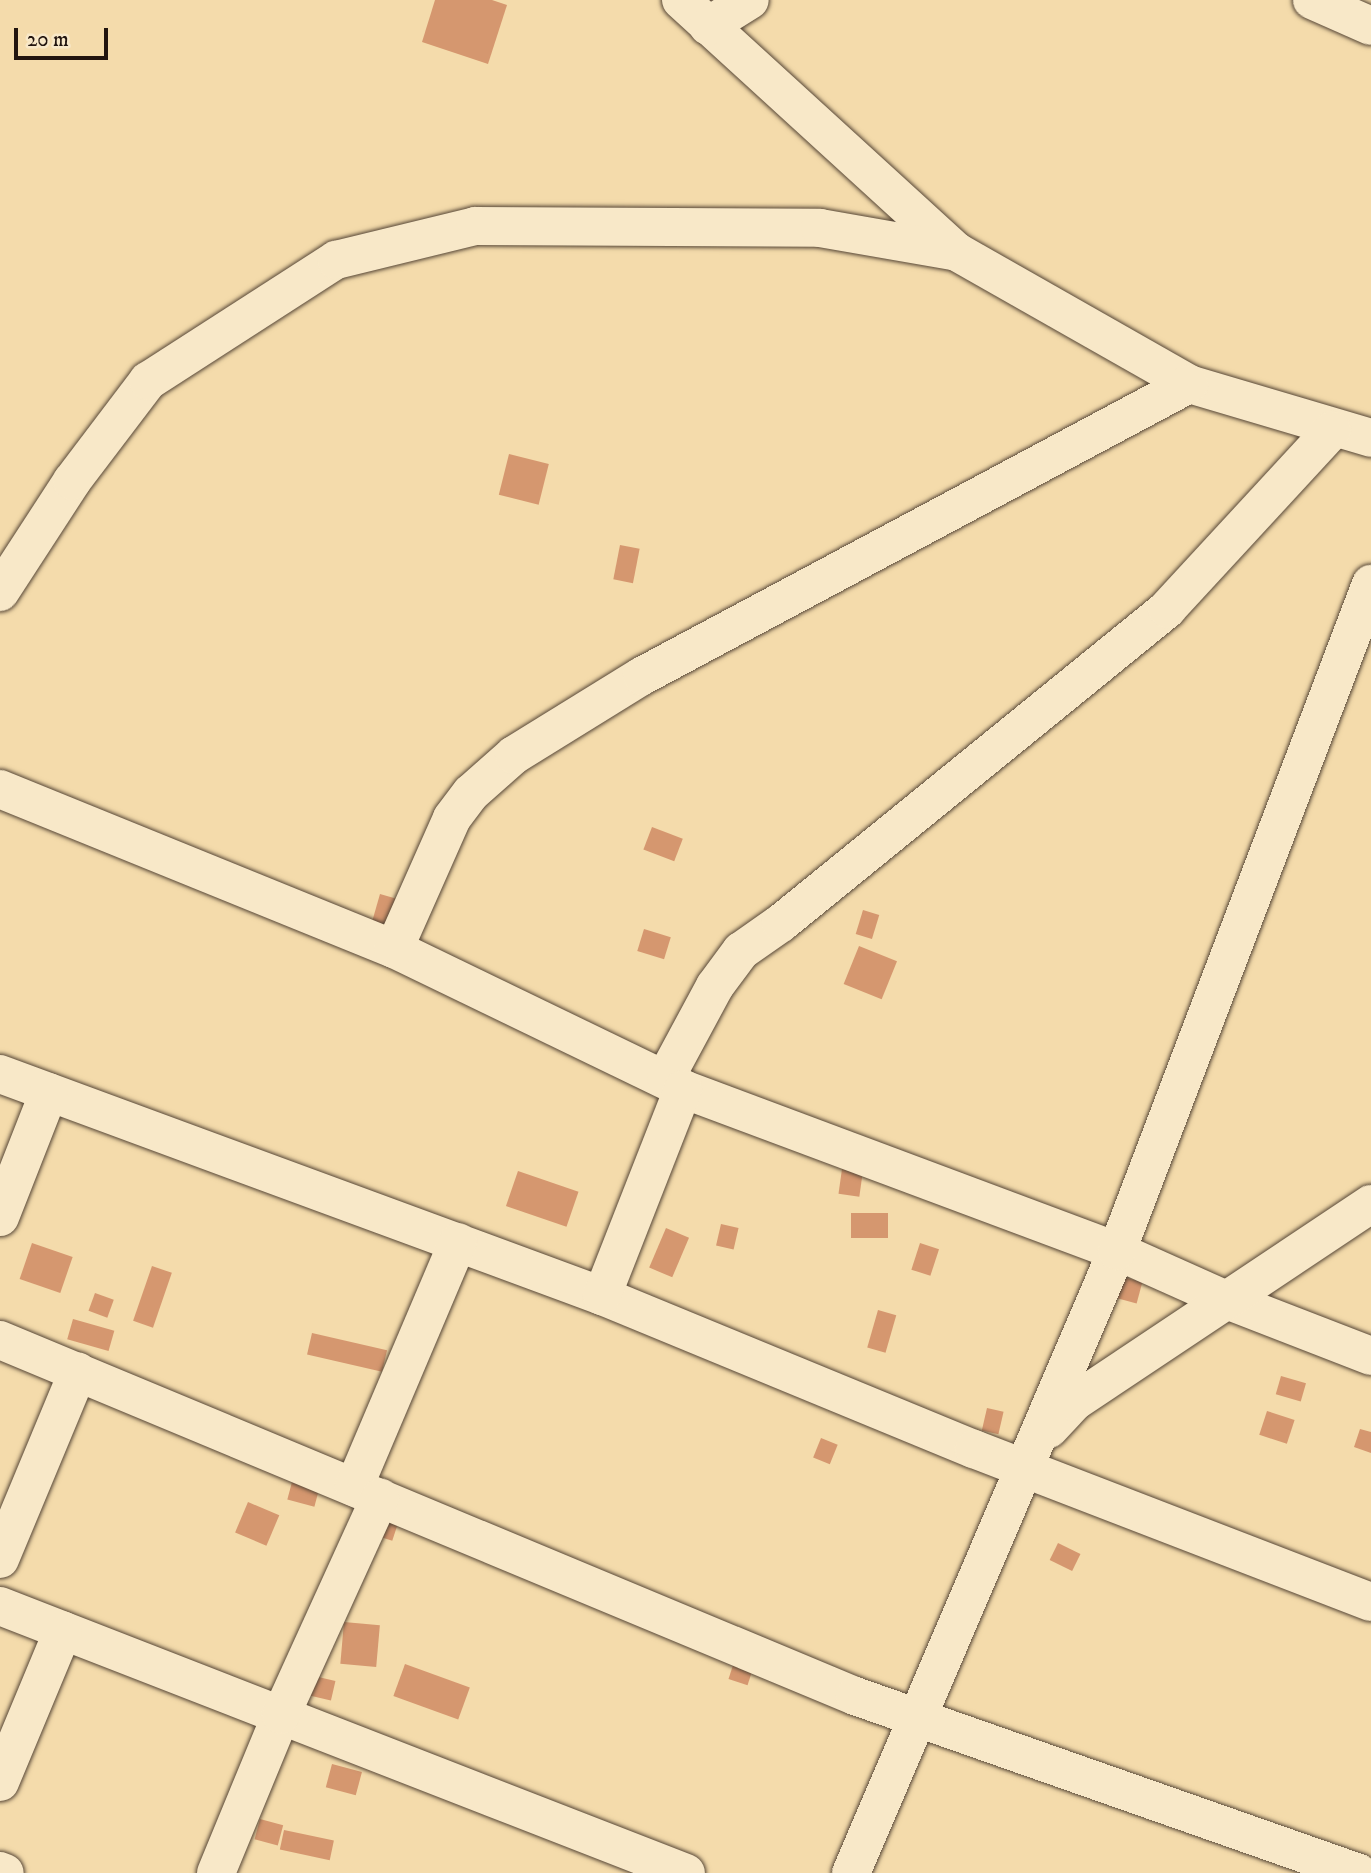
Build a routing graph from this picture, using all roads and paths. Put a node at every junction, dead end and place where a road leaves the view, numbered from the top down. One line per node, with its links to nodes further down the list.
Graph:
1 (681, 0): 4 (street)
2 (750, 0): 4 (street)
3 (1312, 0): 5 (street)
4 (708, 26): 6 (street)
5 (1371, 26)
6 (957, 252): 7 (street); 11 (street)
7 (1189, 384): 8 (street); 13 (street)
8 (1332, 430): 9 (street); 15 (street)
9 (1371, 438)
10 (1371, 584): 20 (street)
11 (0, 592)
12 (0, 789): 13 (street)
13 (394, 949): 15 (street)
14 (0, 1074): 16 (street)
15 (675, 1083): 20 (street); 21 (street)
16 (49, 1092): 18 (street); 19 (street)
17 (1371, 1204): 22 (street)
18 (0, 1217)
19 (458, 1242): 21 (street); 27 (street)
20 (1117, 1251): 22 (street); 26 (street)
21 (602, 1296): 26 (street)
22 (1229, 1301): 24 (street); 26 (street)
23 (0, 1340): 25 (street)
24 (1371, 1356)
25 (78, 1372): 27 (street); 28 (street)
26 (1030, 1456): 29 (street); 33 (street)
27 (367, 1492): 32 (street); 33 (street)
28 (0, 1559)
29 (1371, 1602)
30 (0, 1606): 31 (street)
31 (63, 1631): 32 (street); 34 (street)
32 (281, 1715): 35 (street); 36 (street)
33 (918, 1717): 37 (street); 38 (street)
34 (0, 1782)
35 (658, 1869)
36 (216, 1873)
37 (851, 1873)
38 (1359, 1873)

